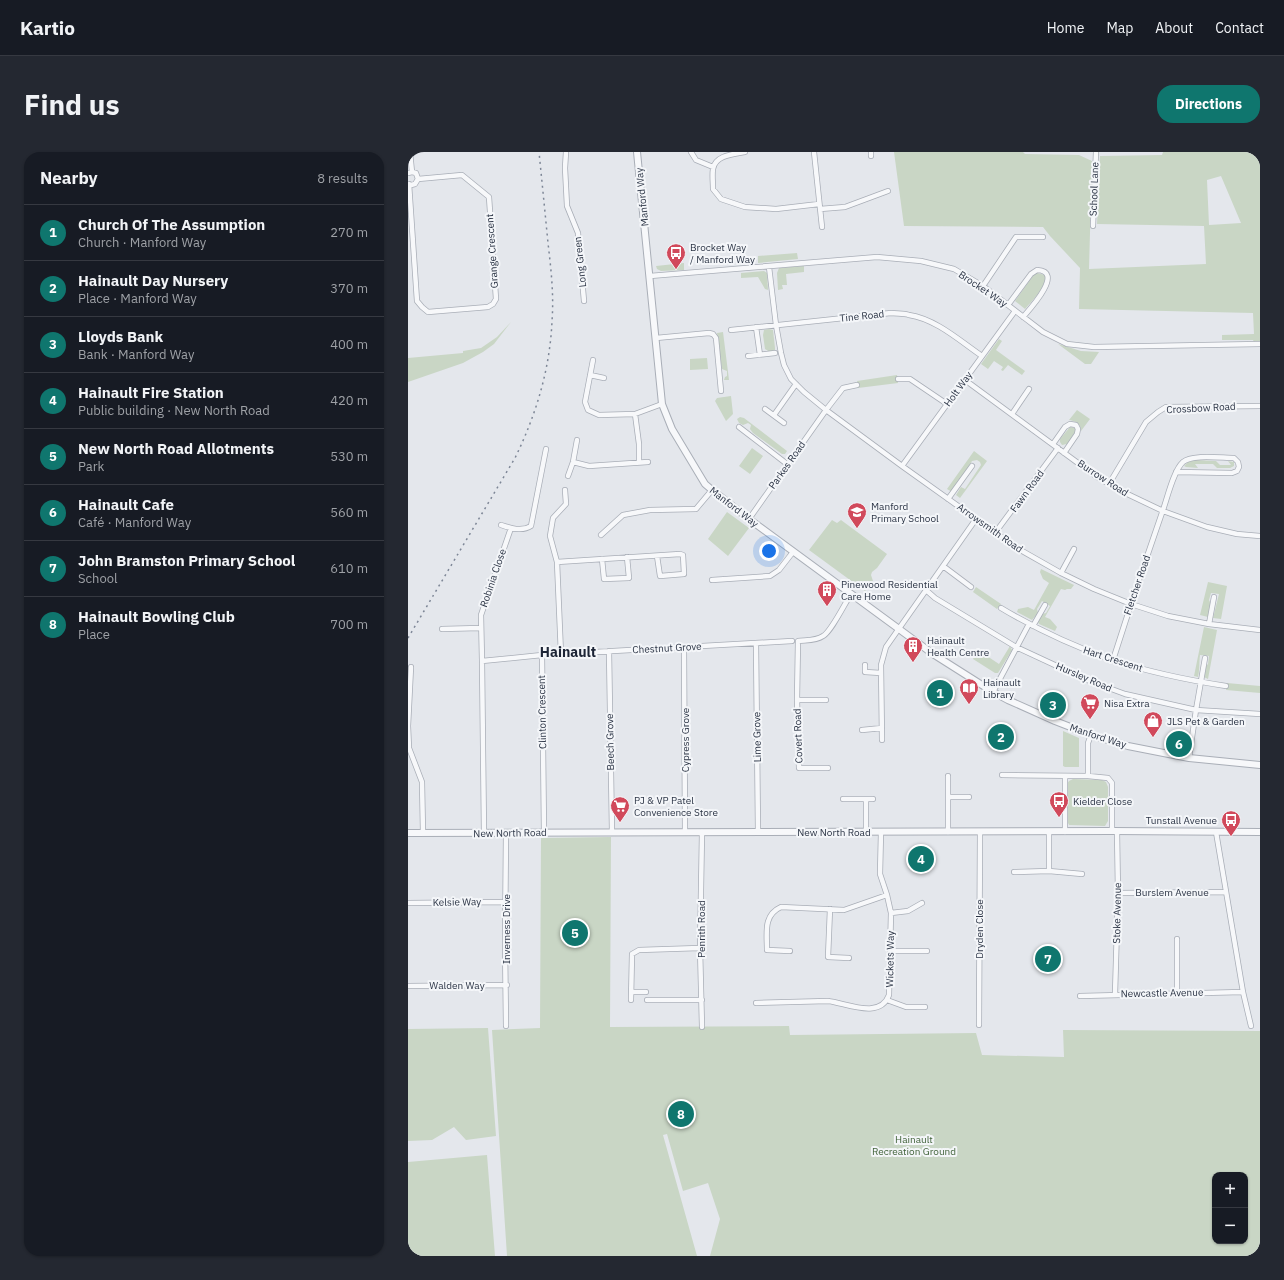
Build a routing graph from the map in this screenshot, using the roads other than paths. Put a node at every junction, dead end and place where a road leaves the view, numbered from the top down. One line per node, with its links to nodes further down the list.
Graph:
1 (410, 152): 9 (street)
2 (566, 152): 20 (street, Long Green)
3 (637, 152): 18 (street, Manford Way)
4 (691, 152): 8 (street)
5 (745, 152): 8 (street)
6 (814, 152): 13 (street)
7 (1096, 152): 14 (street, School Lane)
8 (713, 167): 13 (street)
9 (410, 173): 10 (street)
10 (418, 179): 11 (street, Grange Crescent); 11 (street, Grange Crescent)
11 (408, 184)
12 (888, 191): 13 (street)
13 (820, 207): 15 (street)
14 (1093, 226)
15 (822, 227)
16 (1043, 237): 19 (street)
17 (769, 267): 18 (street, Brocket Way); 19 (street, Brocket Way); 24 (street, Arrowsmith Road)
18 (650, 276): 27 (street, Manford Way)
19 (983, 286): 21 (street, Brocket Way)
20 (584, 301)
21 (1008, 305): 22 (street, Brocket Way); 23 (street)
22 (1015, 311): 23 (street, Brocket Way); 32 (street, Holt Way)
23 (1023, 317): 28 (street, Brocket Way)
24 (776, 325): 25 (street, Tine Road); 32 (street, Tine Road); 38 (street, Arrowsmith Road)
25 (756, 327): 26 (street, Tine Road); 30 (street)
26 (731, 330)
27 (656, 338): 41 (street); 42 (street, Manford Way)
28 (1260, 344)
29 (776, 353): 30 (street)
30 (760, 355): 31 (street)
31 (748, 356)
32 (982, 356): 37 (street, Holt Way)
33 (594, 360): 34 (street)
34 (590, 375): 35 (street); 47 (street)
35 (604, 378)
36 (898, 379): 43 (street)
37 (965, 380): 43 (street, Holt Way); 48 (street, Burrow Road)
38 (796, 384): 46 (street, Arrowsmith Road); 49 (street)
39 (857, 385): 46 (street, Parkes Road)
40 (1029, 389): 48 (street)
41 (721, 391)
42 (662, 404): 47 (street); 69 (street, Manford Way)
43 (947, 404): 63 (street, Holt Way)
44 (1260, 406): 67 (street, Crossbow Road)
45 (765, 408): 49 (street)
46 (826, 410): 62 (street, Parkes Road); 63 (street, Arrowsmith Road)
47 (634, 414): 60 (street)
48 (1012, 414): 55 (street, Burrow Road)
49 (774, 416): 50 (street)
50 (784, 423)
51 (748, 426): 53 (street)
52 (739, 427): 53 (street)
53 (744, 431): 62 (street)
54 (577, 440): 59 (street)
55 (1053, 444): 56 (street, Burrow Road); 58 (street)
56 (1058, 448): 58 (street, Burrow Road); 76 (street, Fawn Road)
57 (546, 449): 75 (street)
58 (1064, 453): 67 (street, Burrow Road)
59 (572, 462): 60 (street); 66 (street)
60 (639, 462): 61 (street)
61 (648, 462)
62 (788, 464): 72 (street, Parkes Road)
63 (902, 466): 70 (street, Arrowsmith Road)
64 (972, 466): 70 (street)
65 (1176, 472): 65 (street); 71 (street, Fletcher Road)
66 (568, 476)
67 (1109, 484): 71 (street, Burrow Road)
68 (565, 490): 84 (street)
69 (712, 490): 72 (street, Manford Way); 77 (street)
70 (948, 499): 73 (street, Arrowsmith Road)
71 (1163, 511): 78 (street, Burrow Road); 92 (street, Fletcher Road)
72 (749, 519): 80 (street, Manford Way)
73 (976, 519): 76 (street, Arrowsmith Road); 85 (street)
74 (501, 525): 75 (street)
75 (511, 528): 97 (street, Robinia Close)
76 (995, 533): 86 (street, Arrowsmith Road)
77 (601, 535)
78 (1260, 536)
79 (1074, 549): 86 (street)
80 (793, 552): 87 (street); 90 (street, Manford Way)
81 (658, 556): 81 (street); 82 (street)
82 (627, 557): 83 (street); 83 (street)
83 (602, 559): 84 (street)
84 (557, 562): 106 (street)
85 (943, 566): 88 (street); 89 (street)
86 (1061, 573): 92 (street, Arrowsmith Road)
87 (712, 580)
88 (971, 587)
89 (926, 590): 98 (street); 104 (street, Hursley Road)
90 (850, 594): 98 (street, Manford Way); 117 (street, Covert Road)
91 (1214, 597): 95 (street)
92 (1131, 604): 95 (street, Arrowsmith Road); 109 (street, Fletcher Road)
93 (1045, 605): 96 (street)
94 (1001, 608): 96 (street, Hart Crescent)
95 (1209, 624): 100 (street, Arrowsmith Road)
96 (1031, 625): 104 (street); 109 (street, Hart Crescent)
97 (480, 628): 99 (street); 110 (street, Robinia Close)
98 (898, 628): 113 (street); 116 (street, Manford Way)
99 (442, 629)
100 (1260, 630)
101 (792, 641): 102 (street, Chestnut Grove)
102 (756, 643): 103 (street, Chestnut Grove); 143 (street, Lime Grove)
103 (684, 647): 105 (street, Chestnut Grove); 141 (street, Cypress Grove)
104 (1016, 647): 116 (street); 119 (street, Hursley Road)
105 (609, 652): 106 (street, Chestnut Grove); 140 (street, Beech Grove)
106 (561, 654): 107 (street, Chestnut Grove)
107 (542, 655): 110 (street); 139 (street, Clinton Crescent)
108 (1205, 658): 114 (street)
109 (1113, 660): 114 (street, Hart Crescent)
110 (482, 661): 153 (street)
111 (865, 664): 113 (street)
112 (411, 667): 121 (street)
113 (881, 672): 122 (street)
114 (1201, 682): 115 (street, Hart Crescent); 119 (street)
115 (1226, 686)
116 (993, 692): 124 (street, Manford Way)
117 (797, 700): 118 (street, Covert Road); 128 (street, Covert Road)
118 (826, 700)
119 (1196, 710): 120 (street, Hursley Road); 126 (street)
120 (1260, 714)
121 (408, 726): 152 (street)
122 (882, 728): 123 (street); 125 (street)
123 (862, 730)
124 (1091, 735): 126 (street, Manford Way); 132 (street)
125 (882, 740)
126 (1189, 758): 127 (street, Manford Way)
127 (1260, 765)
128 (828, 768)
129 (1002, 775): 131 (street)
130 (948, 776): 133 (street)
131 (1064, 776): 132 (street, Stoke Avenue); 148 (street)
132 (1088, 776): 138 (street, Stoke Avenue)
133 (948, 797): 134 (street); 145 (street)
134 (969, 797)
135 (843, 799): 136 (street)
136 (866, 799): 137 (street); 155 (street)
137 (873, 799)
138 (1115, 831): 148 (street, New North Road); 149 (street, New North Road); 160 (street, Stoke Avenue)
139 (544, 832): 140 (street, New North Road); 154 (street, New North Road)
140 (612, 832): 141 (street, New North Road)
141 (685, 832): 142 (street, New North Road)
142 (702, 832): 143 (street, New North Road); 168 (street, Penrith Road)
143 (758, 832): 155 (street, New North Road)
144 (881, 832): 145 (street, New North Road); 155 (street, New North Road); 161 (street, Wickets Way)
145 (948, 832): 146 (street, New North Road)
146 (980, 832): 147 (street, New North Road); 189 (street, Dryden Close)
147 (1049, 832): 148 (street, New North Road); 157 (street)
148 (1065, 832)
149 (1216, 832): 150 (street, New North Road); 159 (street)
150 (1260, 832)
151 (408, 833): 152 (street, New North Road)
152 (424, 833): 153 (street, New North Road)
153 (484, 833): 154 (street, New North Road)
154 (506, 833): 163 (street, Inverness Drive)
155 (866, 833)
156 (1014, 872): 157 (street)
157 (1049, 872): 158 (street)
158 (1082, 874)
159 (1226, 892): 160 (street, Burslem Avenue); 177 (street)
160 (1118, 893): 179 (street, Stoke Avenue)
161 (887, 895): 165 (street); 166 (street, Wickets Way)
162 (408, 902): 163 (street, Kelsie Way)
163 (506, 902): 173 (street, Inverness Drive)
164 (922, 903): 166 (street)
165 (830, 909): 169 (street); 172 (street)
166 (891, 913): 171 (street, Wickets Way)
167 (1177, 939): 178 (street)
168 (700, 948): 175 (street); 183 (street, Penrith Road)
169 (790, 951)
170 (927, 951): 171 (street)
171 (890, 952): 184 (street, Wickets Way)
172 (849, 958)
173 (506, 985): 174 (street, Walden Way); 187 (street, Inverness Drive)
174 (408, 986)
175 (632, 992): 176 (street); 181 (street)
176 (646, 992)
177 (1243, 992): 178 (street, Newcastle Avenue); 190 (street)
178 (1177, 993): 179 (street, Newcastle Avenue)
179 (1115, 994): 180 (street, Newcastle Avenue)
180 (1080, 996)
181 (631, 1000)
182 (647, 1000): 183 (street)
183 (702, 1000): 188 (street, Penrith Road)
184 (887, 1000): 185 (street, Wickets Way); 186 (street)
185 (756, 1003)
186 (925, 1008)
187 (506, 1026)
188 (702, 1026)
189 (979, 1026)
190 (1251, 1026)

